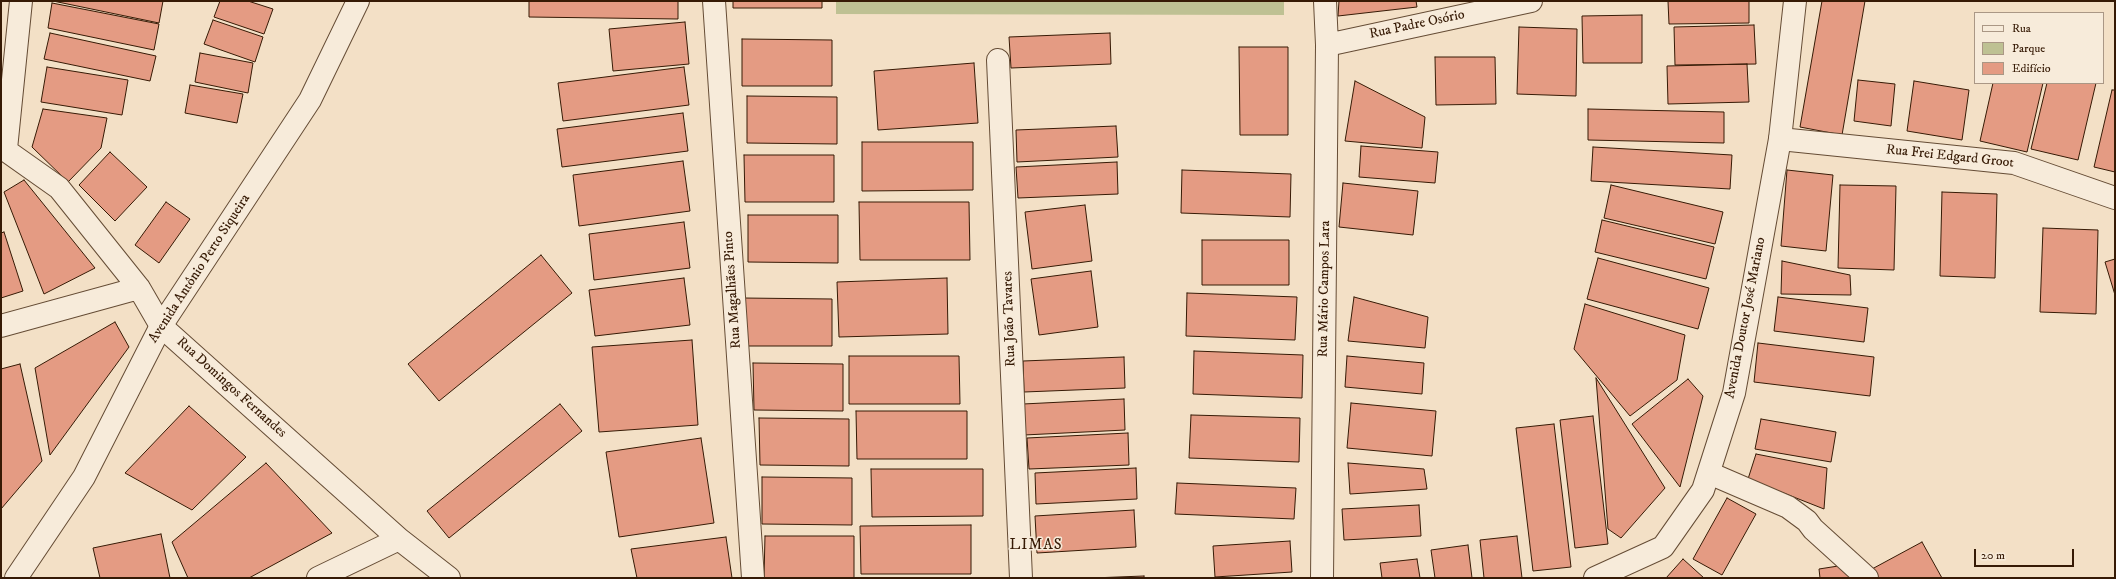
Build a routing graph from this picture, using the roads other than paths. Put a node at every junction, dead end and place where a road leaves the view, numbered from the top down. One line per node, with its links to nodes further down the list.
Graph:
1 (21, 1): 10 (street)
2 (358, 1): 14 (street, Avenida Antônio Perto Siqueira)
3 (714, 1): 20 (street, Rua Magalhães Pinto)
4 (1325, 1): 7 (street, Rua Mário Campos Lara)
5 (1531, 1): 7 (street, Rua Padre Osório)
6 (1794, 1): 9 (street, Avenida Doutor José Mariano)
7 (1327, 45): 22 (street, Rua Mário Campos Lara)
8 (998, 60): 21 (street, Rua João Tavares)
9 (1780, 139): 11 (street, Rua Frei Edgard Groot); 15 (street, Avenida Doutor José Mariano)
10 (4, 148): 12 (street, Rua Domingos Fernandes)
11 (2115, 198)
12 (138, 288): 13 (street); 14 (street, Rua Domingos Fernandes)
13 (1, 326)
14 (161, 326): 16 (street, Rua Domingos Fernandes); 17 (street, Avenida Antônio Perto Siqueira)
15 (1709, 473): 23 (street, Avenida Doutor José Mariano); 24 (street)
16 (399, 539): 18 (street); 19 (street, Rua Domingos Fernandes)
17 (16, 578)
18 (318, 578)
19 (449, 578)
20 (753, 578)
21 (1021, 578)
22 (1322, 578)
23 (1595, 578)
24 (1867, 578)

